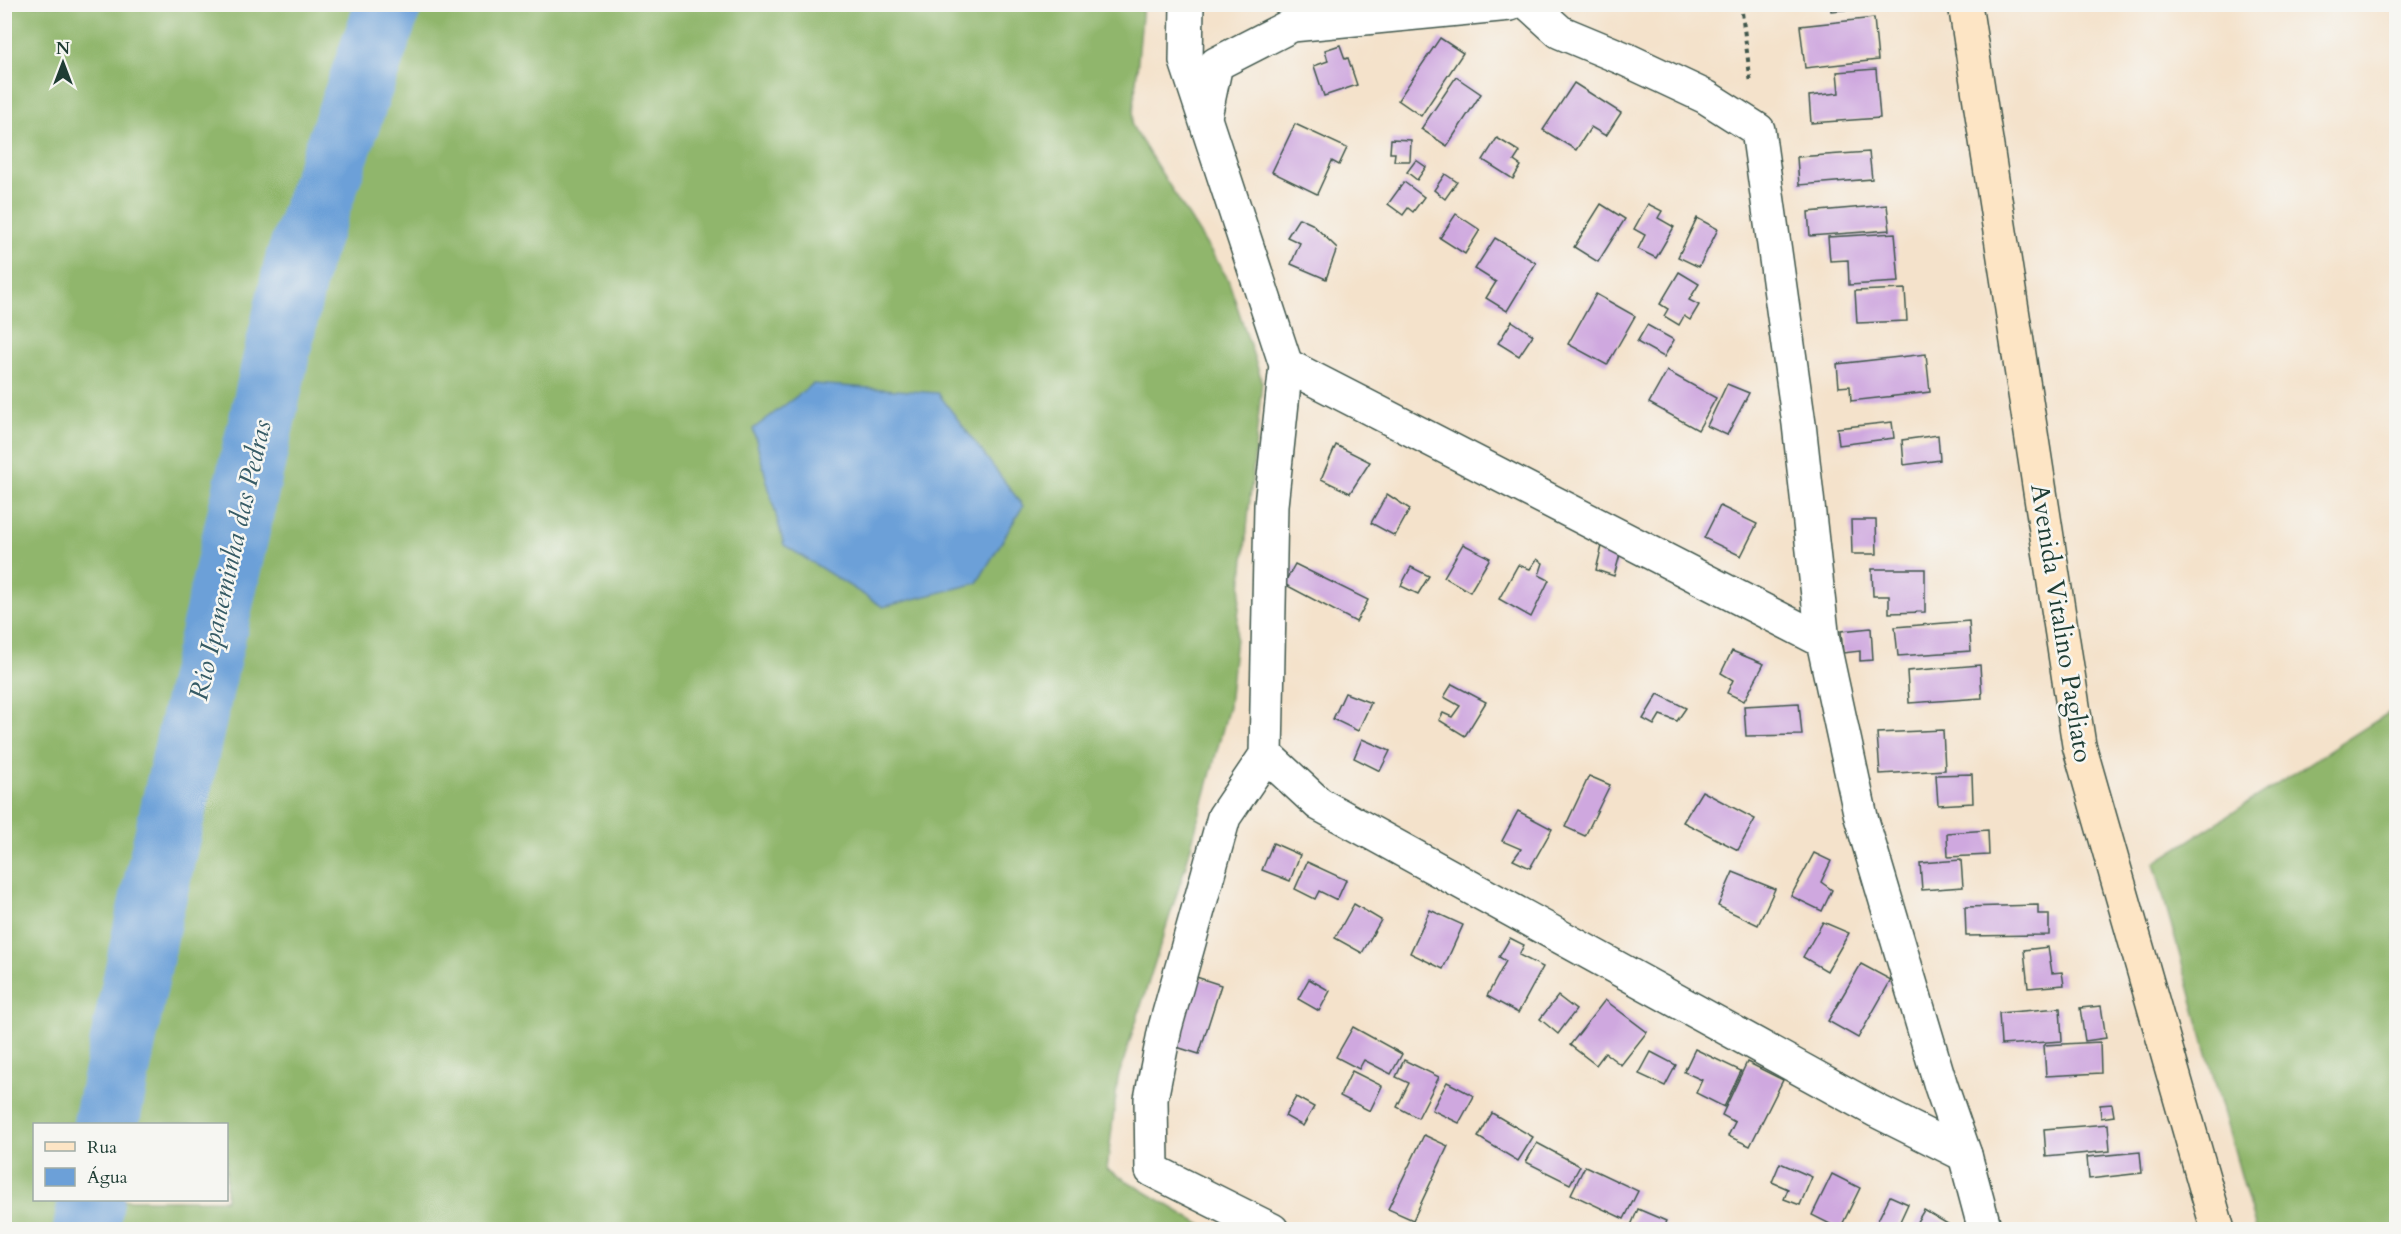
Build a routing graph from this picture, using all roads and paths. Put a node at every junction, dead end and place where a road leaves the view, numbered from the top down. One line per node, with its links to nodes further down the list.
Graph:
1 (1187, 4): 6 (street)
2 (1510, 4): 6 (street)
3 (1529, 4): 7 (street)
4 (1741, 4): 7 (path)
5 (1965, 4): 14 (street, Avenida Vitalino Pagliato)
6 (1205, 118): 8 (street)
7 (1758, 130): 9 (street)
8 (1286, 365): 9 (street); 10 (street)
9 (1823, 641): 11 (street)
10 (1266, 755): 11 (street); 12 (street)
11 (1965, 1155): 13 (street)
12 (1272, 1230)
13 (1985, 1230)
14 (2218, 1230)

